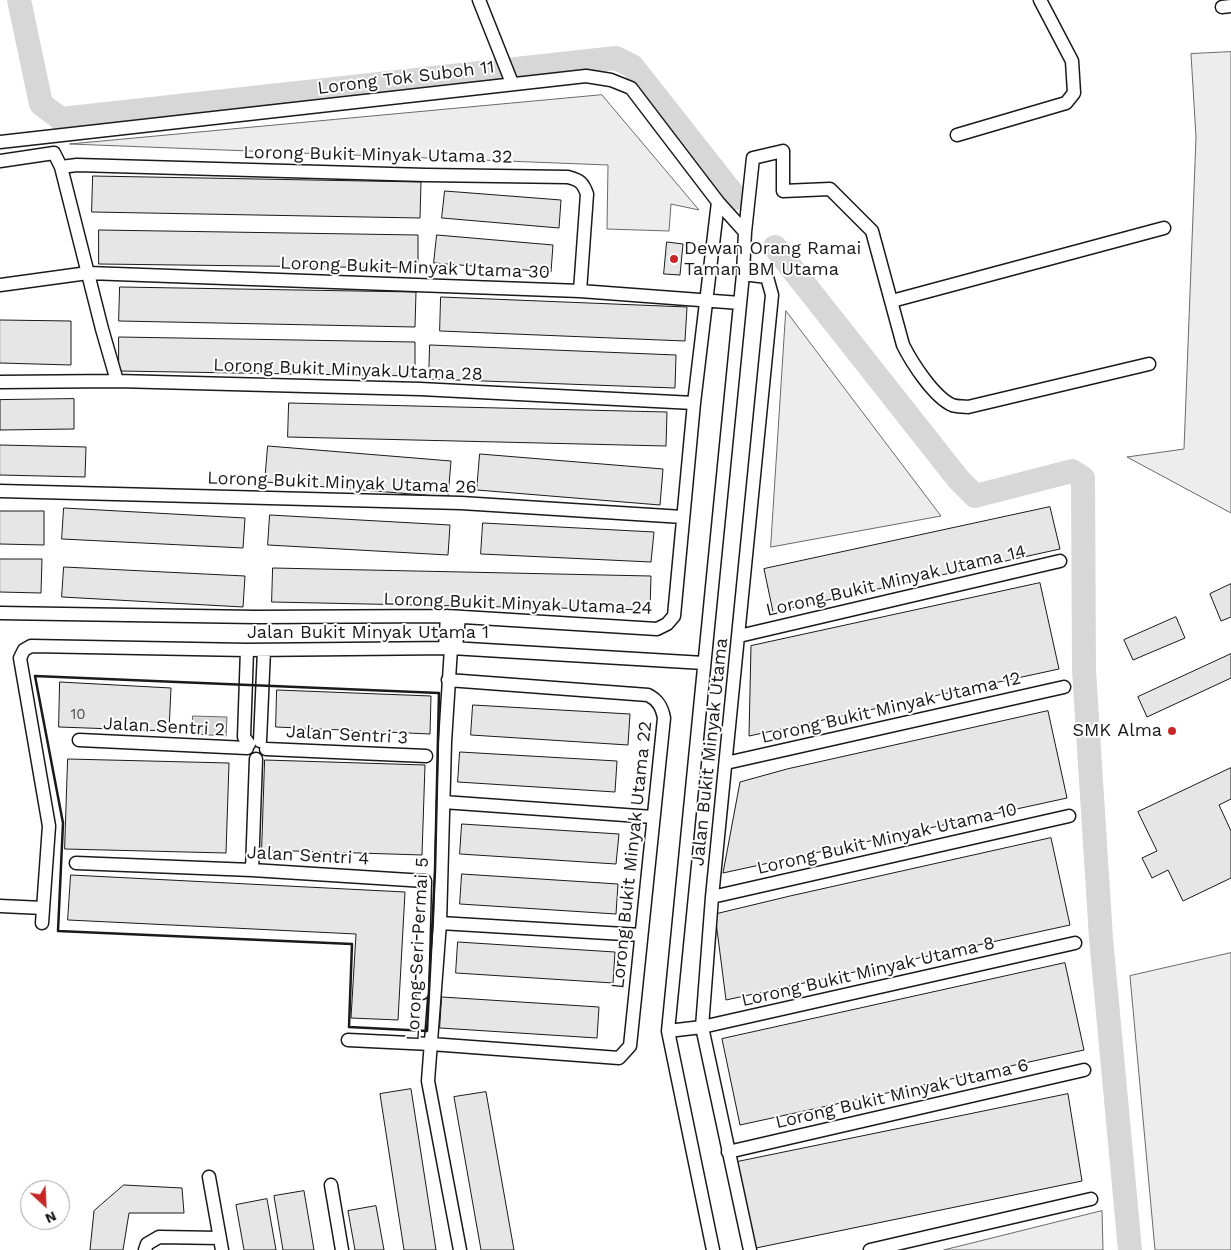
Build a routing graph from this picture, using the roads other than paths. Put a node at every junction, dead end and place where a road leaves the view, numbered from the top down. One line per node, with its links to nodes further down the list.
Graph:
1 (479, 0): 3 (street)
2 (1040, 0): 4 (street)
3 (510, 80): 5 (street, Lorong Tok Suboh 11); 8 (street, Lorong Tok Suboh 11)
4 (957, 136)
5 (0, 142)
6 (0, 161): 7 (street)
7 (61, 167): 11 (street); 14 (street, Lorong Bukit Minyak Utama 32)
8 (718, 202): 10 (street, Lorong Tok Suboh 11); 15 (street, Lorong Bukit Minyak Utama 24)
9 (1164, 228): 16 (street)
10 (745, 232): 12 (street, Jalan Bukit Minyak Utama); 16 (street, Jalan Bukit Minyak Utama)
11 (88, 273): 13 (street, Lorong Bukit Minyak Utama 30); 14 (street, Lorong Bukit Minyak Utama 30); 19 (street)
12 (743, 274): 17 (street, Jalan Bukit Minyak Utama); 27 (street, Jalan Bukit Minyak Utama)
13 (0, 285)
14 (580, 292): 15 (street, Lorong Bukit Minyak Utama 30)
15 (707, 301): 17 (street, Lorong Bukit Minyak Utama 30); 21 (street, Lorong Bukit Minyak Utama 24)
16 (892, 301): 18 (street)
17 (740, 303): 31 (street, Jalan Bukit Minyak Utama)
18 (1149, 364)
19 (117, 381): 20 (street, Lorong Bukit Minyak Utama 28); 21 (street, Lorong Bukit Minyak Utama 28)
20 (0, 382)
21 (694, 403): 23 (street, Lorong Bukit Minyak Utama 24)
22 (0, 491): 23 (street, Lorong Bukit Minyak Utama 26)
23 (683, 517): 26 (street, Lorong Bukit Minyak Utama 24)
24 (1060, 561): 27 (street, Lorong Bukit Minyak Utama 14)
25 (0, 612): 26 (street, Lorong Bukit Minyak Utama 24)
26 (453, 617): 28 (street, Lorong Seri Permai 5)
27 (739, 636): 37 (street, Jalan Bukit Minyak Utama)
28 (451, 648): 30 (street, Jalan Bukit Minyak Utama 1); 31 (street, Jalan Bukit Minyak Utama 1); 32 (street, Lorong Seri Permai 5)
29 (247, 650): 30 (street, Jalan Bukit Minyak Utama 1); 35 (street); 45 (street, Jalan Bukit Minyak Utama 1)
30 (264, 650): 35 (street)
31 (704, 663): 52 (street, Jalan Bukit Minyak Utama)
32 (448, 680): 38 (street, Lorong Seri Permai 5); 40 (street, Lorong Bukit Minyak Utama 22)
33 (1064, 687): 37 (street, Lorong Bukit Minyak Utama 12)
34 (79, 740): 35 (street, Jalan Sentri 2)
35 (256, 746): 36 (street, Jalan Sentri 3); 42 (street)
36 (426, 756)
37 (726, 764): 43 (street, Jalan Bukit Minyak Utama)
38 (443, 802): 40 (street); 47 (street, Lorong Seri Permai 5)
39 (1069, 816): 43 (street, Lorong Bukit Minyak Utama 10)
40 (654, 817): 48 (street, Lorong Bukit Minyak Utama 22)
41 (76, 863): 42 (street, Jalan Sentri 4)
42 (252, 870): 50 (street, Jalan Sentri 4)
43 (712, 897): 51 (street, Jalan Bukit Minyak Utama)
44 (0, 906): 45 (street)
45 (43, 908): 46 (street)
46 (42, 923)
47 (440, 923): 48 (street); 54 (street, Lorong Seri Permai 5)
48 (642, 935): 54 (street, Lorong Bukit Minyak Utama 22)
49 (1075, 943): 51 (street, Lorong Bukit Minyak Utama 8)
50 (422, 992)
51 (702, 1027): 52 (street, Lorong Bukit Minyak Utama 8); 56 (street, Jalan Bukit Minyak Utama)
52 (668, 1031): 64 (street, Jalan Bukit Minyak Utama)
53 (348, 1040): 54 (street)
54 (431, 1044): 63 (street, Lorong Seri Permai 5)
55 (1084, 1070): 56 (street, Lorong Bukit Minyak Utama 6)
56 (728, 1152): 65 (street, Jalan Bukit Minyak Utama)
57 (208, 1177): 60 (street)
58 (331, 1184): 62 (street)
59 (1091, 1199): 66 (street)
60 (221, 1244): 61 (street)
61 (145, 1250)
62 (342, 1250)
63 (460, 1250)
64 (713, 1250)
65 (750, 1250)
66 (870, 1250)

